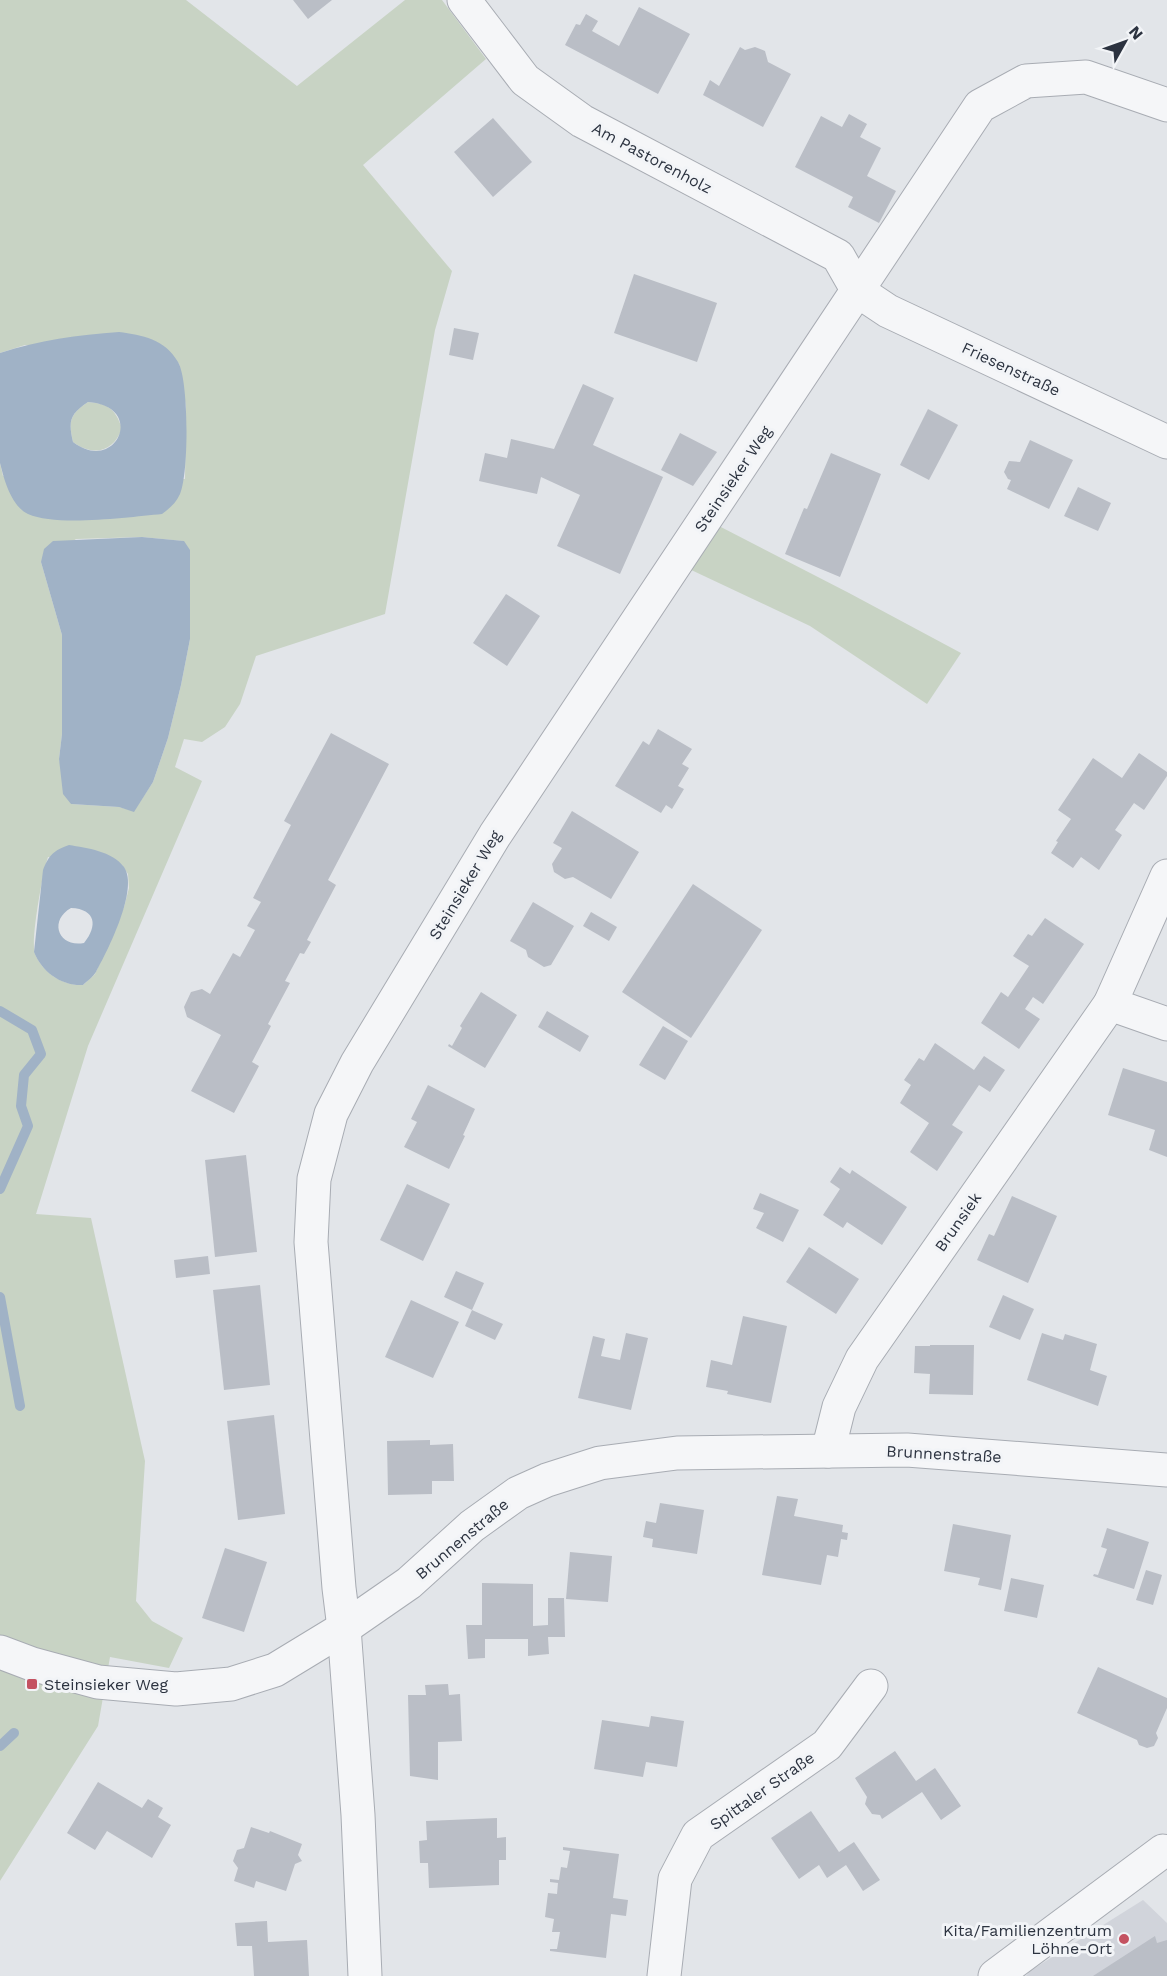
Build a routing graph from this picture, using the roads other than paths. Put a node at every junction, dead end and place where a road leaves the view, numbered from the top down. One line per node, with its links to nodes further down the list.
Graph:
1 (464, 0): 3 (street, Am Pastorenholz)
2 (1167, 105): 3 (street, Steinsieker Weg)
3 (858, 291): 4 (street, Friesenstraße); 10 (street, Steinsieker Weg)
4 (1167, 442)
5 (1167, 876): 6 (street, Brunsiek)
6 (1110, 1004): 7 (street); 8 (street, Brunsiek)
7 (1167, 1024)
8 (828, 1451): 9 (street, Brunnenstraße); 10 (street, Brunnenstraße)
9 (1167, 1470)
10 (344, 1628): 11 (street, Brunnenstraße); 14 (street, Steinsieker Weg)
11 (0, 1652)
12 (871, 1686): 15 (street, Spittaler Straße)
13 (1165, 1851): 16 (street)
14 (364, 1976)
15 (664, 1976)
16 (995, 1976)

